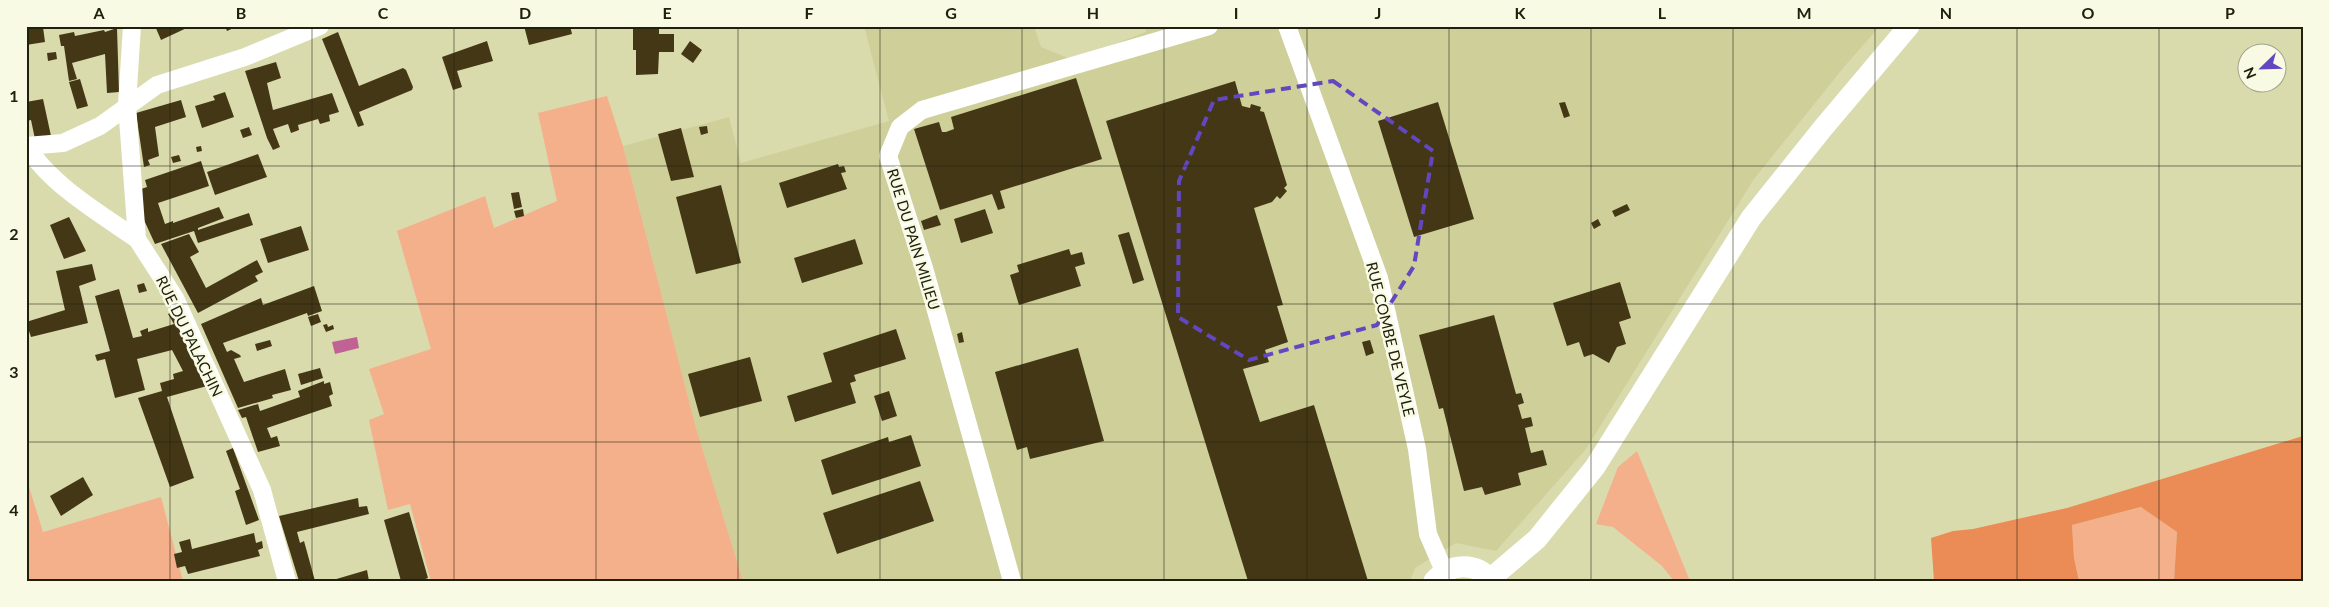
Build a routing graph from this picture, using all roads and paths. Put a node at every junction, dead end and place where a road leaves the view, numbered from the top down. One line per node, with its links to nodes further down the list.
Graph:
1 (132, 26): 6 (street, RUE DU PALACHIN)
2 (320, 26): 6 (street)
3 (1209, 26): 12 (street, RUE DU PAIN MILIEU)
4 (1287, 26): 9 (street, RUE COMBE DE VEYLE)
5 (1909, 26): 10 (main road)
6 (127, 105): 7 (street); 8 (street, RUE DU PALACHIN)
7 (27, 146): 8 (street)
8 (137, 239): 11 (street, RUE DU PALACHIN)
9 (1439, 576): 10 (main road)
10 (1491, 580)
11 (287, 581)
12 (1012, 581)

